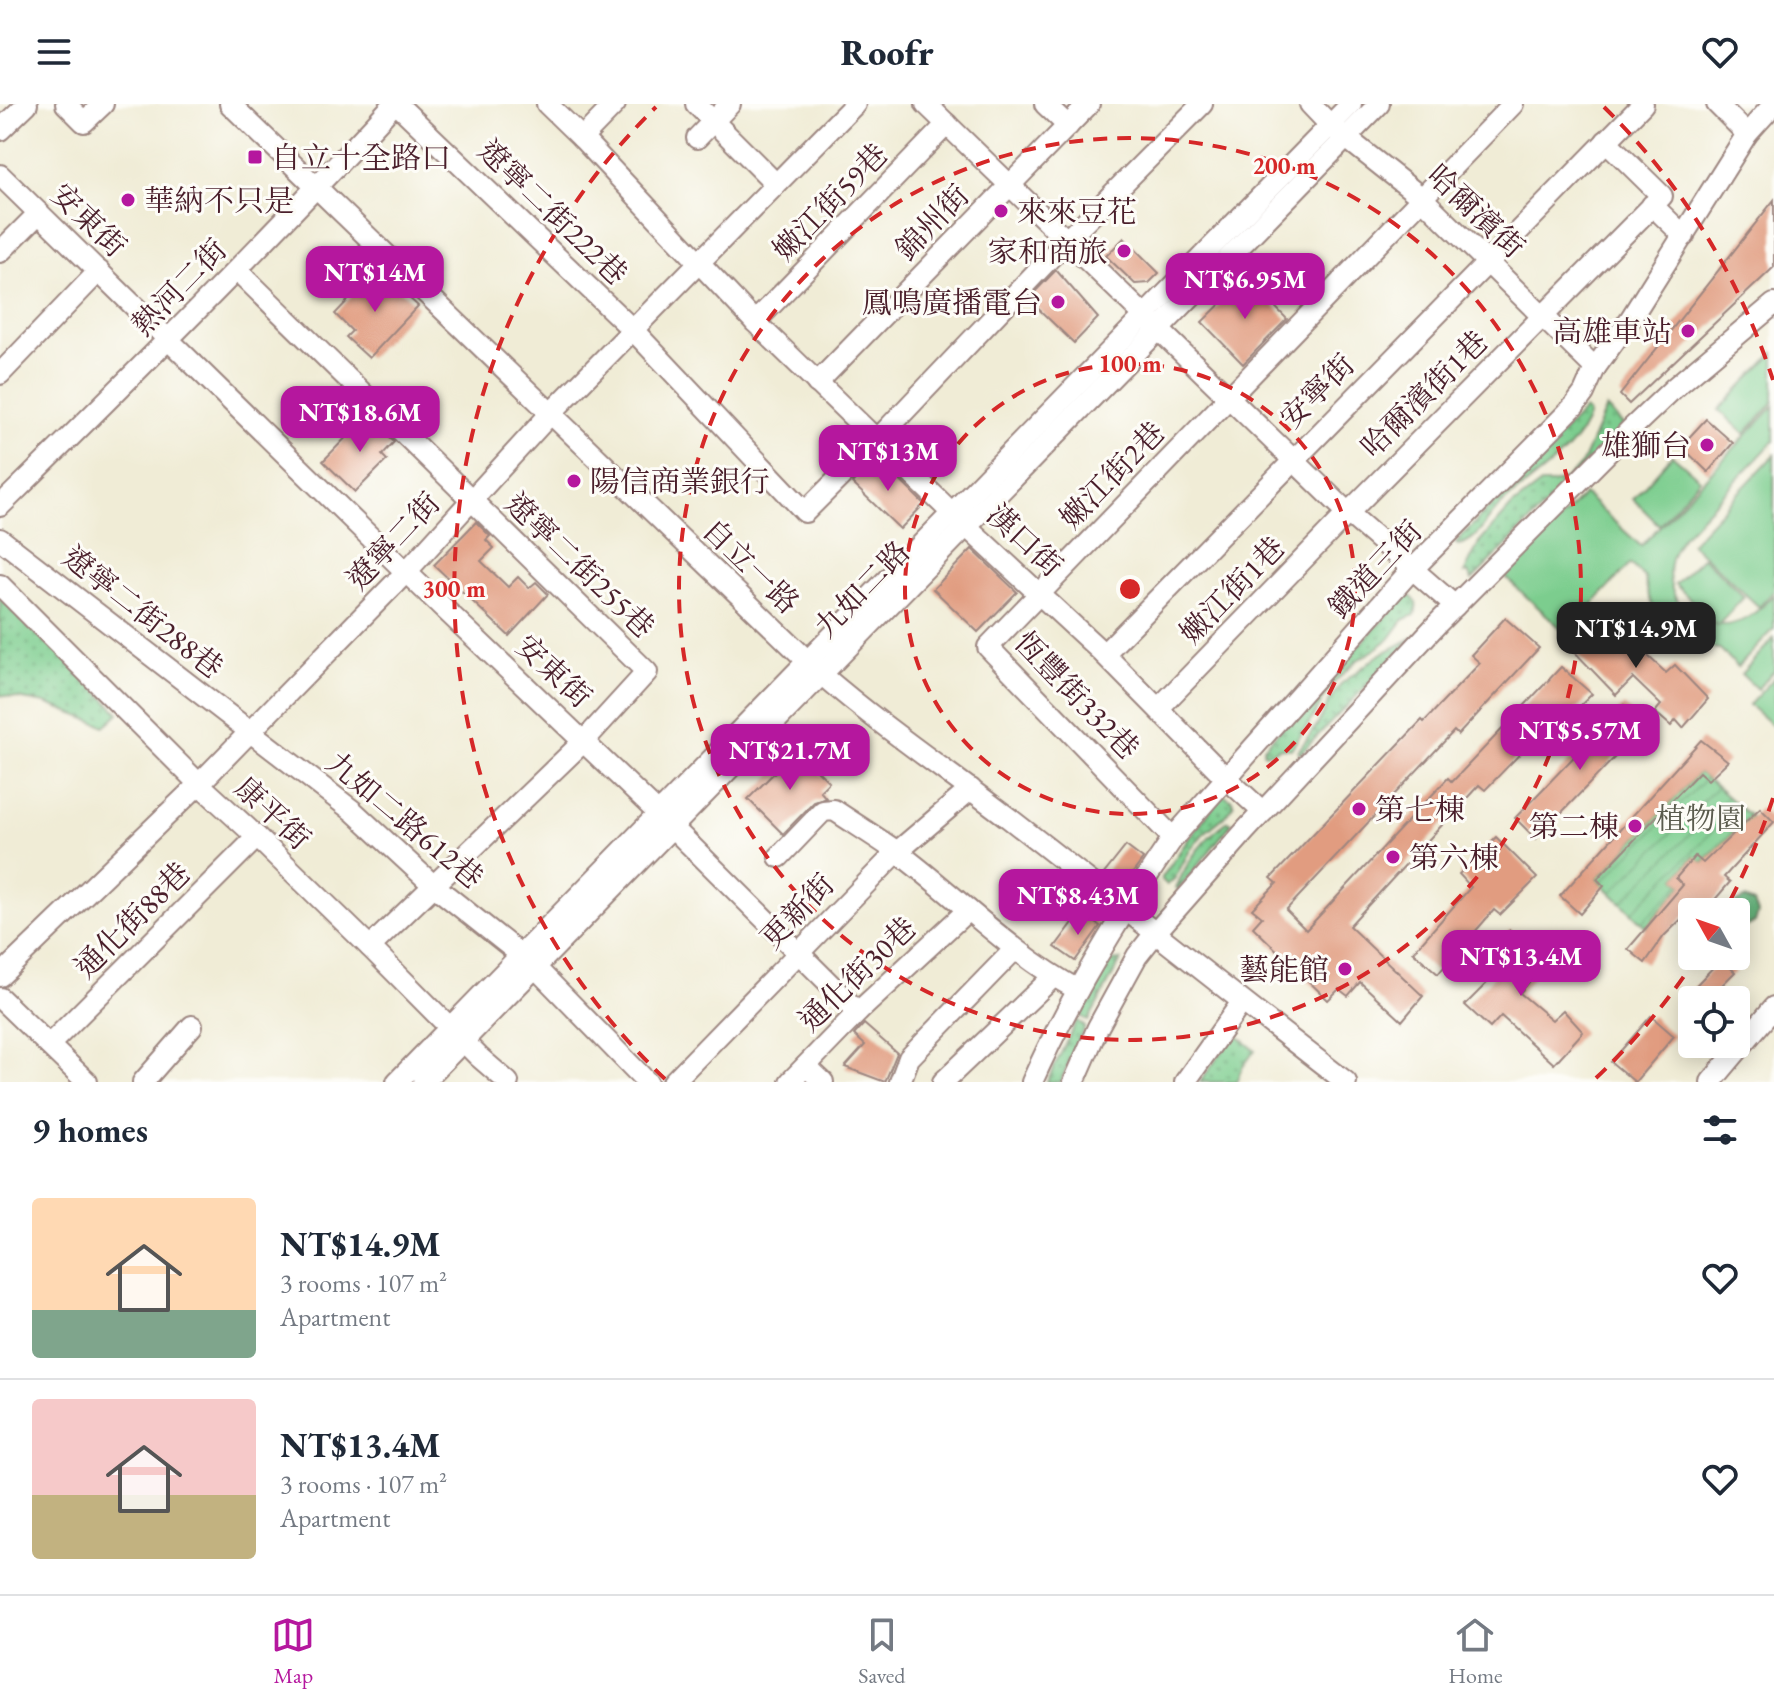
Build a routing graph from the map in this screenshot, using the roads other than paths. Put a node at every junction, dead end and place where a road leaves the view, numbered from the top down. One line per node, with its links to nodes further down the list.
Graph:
1 (27, 104): 25 (street)
2 (66, 104): 3 (street)
3 (103, 104)
4 (230, 104): 34 (street, 自立一路)
5 (395, 104): 34 (street, 熱河二街); 49 (street, 遼寧二街222巷)
6 (547, 104): 28 (street, 漢口街)
7 (615, 104): 28 (street)
8 (696, 104): 22 (street)
9 (730, 104): 22 (street)
10 (855, 104): 32 (street, 遼寧二街)
11 (926, 104): 23 (street)
12 (1045, 104): 24 (street)
13 (1089, 104): 24 (street, 錦州街)
14 (1202, 104): 39 (street)
15 (1310, 104): 26 (street, 哈爾濱街)
16 (1351, 104): 26 (street, 九如二路)
17 (1379, 104): 26 (street, 九如二路)
18 (1513, 104): 35 (street, 嫩江街2巷)
19 (1643, 104): 30 (street, 安寧街)
20 (1717, 104): 27 (street)
21 (1774, 104): 27 (street, 鐵道三街)
22 (713, 121): 29 (street); 32 (street)
23 (947, 124): 33 (street); 47 (street, 嫩江街59巷)
24 (1068, 126): 33 (street, 錦州街)
25 (0, 130)
26 (1338, 131): 35 (street, 哈爾濱街); 48 (street, 九如二路)
27 (1747, 134): 38 (street, 鐵道三街)
28 (582, 138): 42 (street, 漢口街)
29 (697, 138)
30 (1606, 141): 36 (street); 41 (street, 安寧街)
31 (0, 175): 37 (street, 安東街)
32 (776, 184): 42 (street, 遼寧二街)
33 (1010, 185): 39 (street); 53 (street, 錦州街)
34 (316, 188): 43 (street, 熱河二街); 55 (street, 自立一路)
35 (1422, 198): 41 (street, 哈爾濱街); 54 (street, 嫩江街2巷)
36 (1652, 205): 38 (street); 46 (street, 哈爾濱街1巷)
37 (39, 213): 40 (street); 44 (street, 安東街)
38 (1684, 236): 51 (street, 鐵道三街)
39 (1067, 240): 48 (street); 56 (street)
40 (0, 252)
41 (1487, 261): 46 (street, 哈爾濱街); 57 (street, 安寧街)
42 (699, 262): 47 (street, 漢口街); 49 (street, 遼寧二街)
43 (237, 270): 50 (street, 熱河二街); 58 (street, 遼寧二街255巷)
44 (99, 271): 50 (street, 安東街); 52 (street)
45 (1774, 304): 67 (street)
46 (1543, 318): 51 (street, 哈爾濱街); 60 (street, 哈爾濱街1巷)
47 (755, 322): 53 (street, 漢口街)
48 (1152, 323): 54 (street); 61 (street, 九如二路)
49 (633, 330): 55 (street, 遼寧二街); 56 (street, 遼寧二街222巷)
50 (168, 341): 59 (street, 熱河二街); 64 (street, 安東街)
51 (1595, 368): 63 (street, 鐵道三街)
52 (0, 374)
53 (817, 383): 56 (street, 漢口街)
54 (1229, 397): 57 (street); 66 (street, 嫩江街2巷)
55 (551, 413): 58 (street, 遼寧二街); 69 (street, 自立一路)
56 (877, 440): 61 (street, 漢口街)
57 (1292, 459): 60 (street); 68 (street, 安寧街)
58 (472, 501): 64 (street, 遼寧二街); 72 (street, 遼寧二街255巷)
59 (0, 506)
60 (1348, 513): 63 (street); 70 (street, 嫩江街1巷)
61 (959, 519): 66 (street, 漢口街); 69 (street, 九如二路)
62 (0, 539): 71 (street, 遼寧二街288巷)
63 (1414, 568): 67 (street); 73 (street, 鐵道三街)
64 (406, 572): 71 (street, 遼寧二街); 72 (street, 安東街)
65 (0, 585): 74 (street, 康平街)
66 (1040, 593): 68 (street, 漢口街); 79 (street, 恆豐街332巷)
67 (1455, 606): 76 (street)
68 (1104, 654): 70 (street, 漢口街)
69 (814, 668): 75 (street, 自立一路); 77 (street, 九如二路)
70 (1159, 708): 73 (street, 漢口街)
71 (250, 733): 74 (street, 遼寧二街); 82 (street, 九如二路612巷)
72 (584, 741): 77 (street, 安東街); 82 (street)
73 (1227, 779): 76 (street, 漢口街); 79 (street, 鐵道三街)
74 (199, 784): 78 (street, 康平街); 90 (street, 遼寧二街)
75 (971, 789): 80 (street, 更新街); 83 (street, 自立一路)
76 (1263, 812): 85 (street)
77 (666, 820): 88 (street, 安東街); 89 (street, 九如二路)
78 (257, 837): 86 (street, 康平街); 99 (street, 通化街88巷)
79 (1173, 838): 83 (street, 鐵道三街)
80 (897, 852): 81 (street); 84 (street); 88 (street, 更新街)
81 (779, 857)
82 (433, 885): 86 (street); 89 (street, 九如二路612巷)
83 (1126, 909): 85 (street, 自立一路); 92 (street, 鐵道三街)
84 (968, 910): 87 (street); 96 (street, 通化街30巷)
85 (1156, 932): 94 (street, 自立一路); 113 (street)
86 (370, 947): 98 (street, 康平街)
87 (1014, 950): 91 (street); 110 (street)
88 (798, 953): 96 (street, 安東街); 107 (street, 更新街)
89 (528, 961): 98 (street, 九如二路); 106 (street, 九如二路612巷)
90 (0, 976)
91 (1053, 977): 92 (street); 111 (street)
92 (1078, 990): 112 (street, 鐵道三街)
93 (0, 998): 99 (street)
94 (1242, 1002): 114 (street); 115 (street, 自立一路)
95 (1774, 1007): 116 (street)
96 (858, 1012): 100 (street, 通化街30巷)
97 (192, 1026): 102 (street)
98 (457, 1034): 103 (street, 九如二路); 104 (street, 九如二路); 105 (street, 康平街)
99 (49, 1045): 101 (street)
100 (806, 1066): 108 (street, 通化街30巷); 109 (street)
101 (87, 1082)
102 (143, 1082)
103 (397, 1082)
104 (423, 1082)
105 (508, 1082)
106 (647, 1082)
107 (673, 1082)
108 (790, 1082)
109 (823, 1082)
110 (900, 1082)
111 (943, 1082)
112 (1032, 1082)
113 (1074, 1082)
114 (1185, 1082)
115 (1346, 1082)
116 (1711, 1082)

